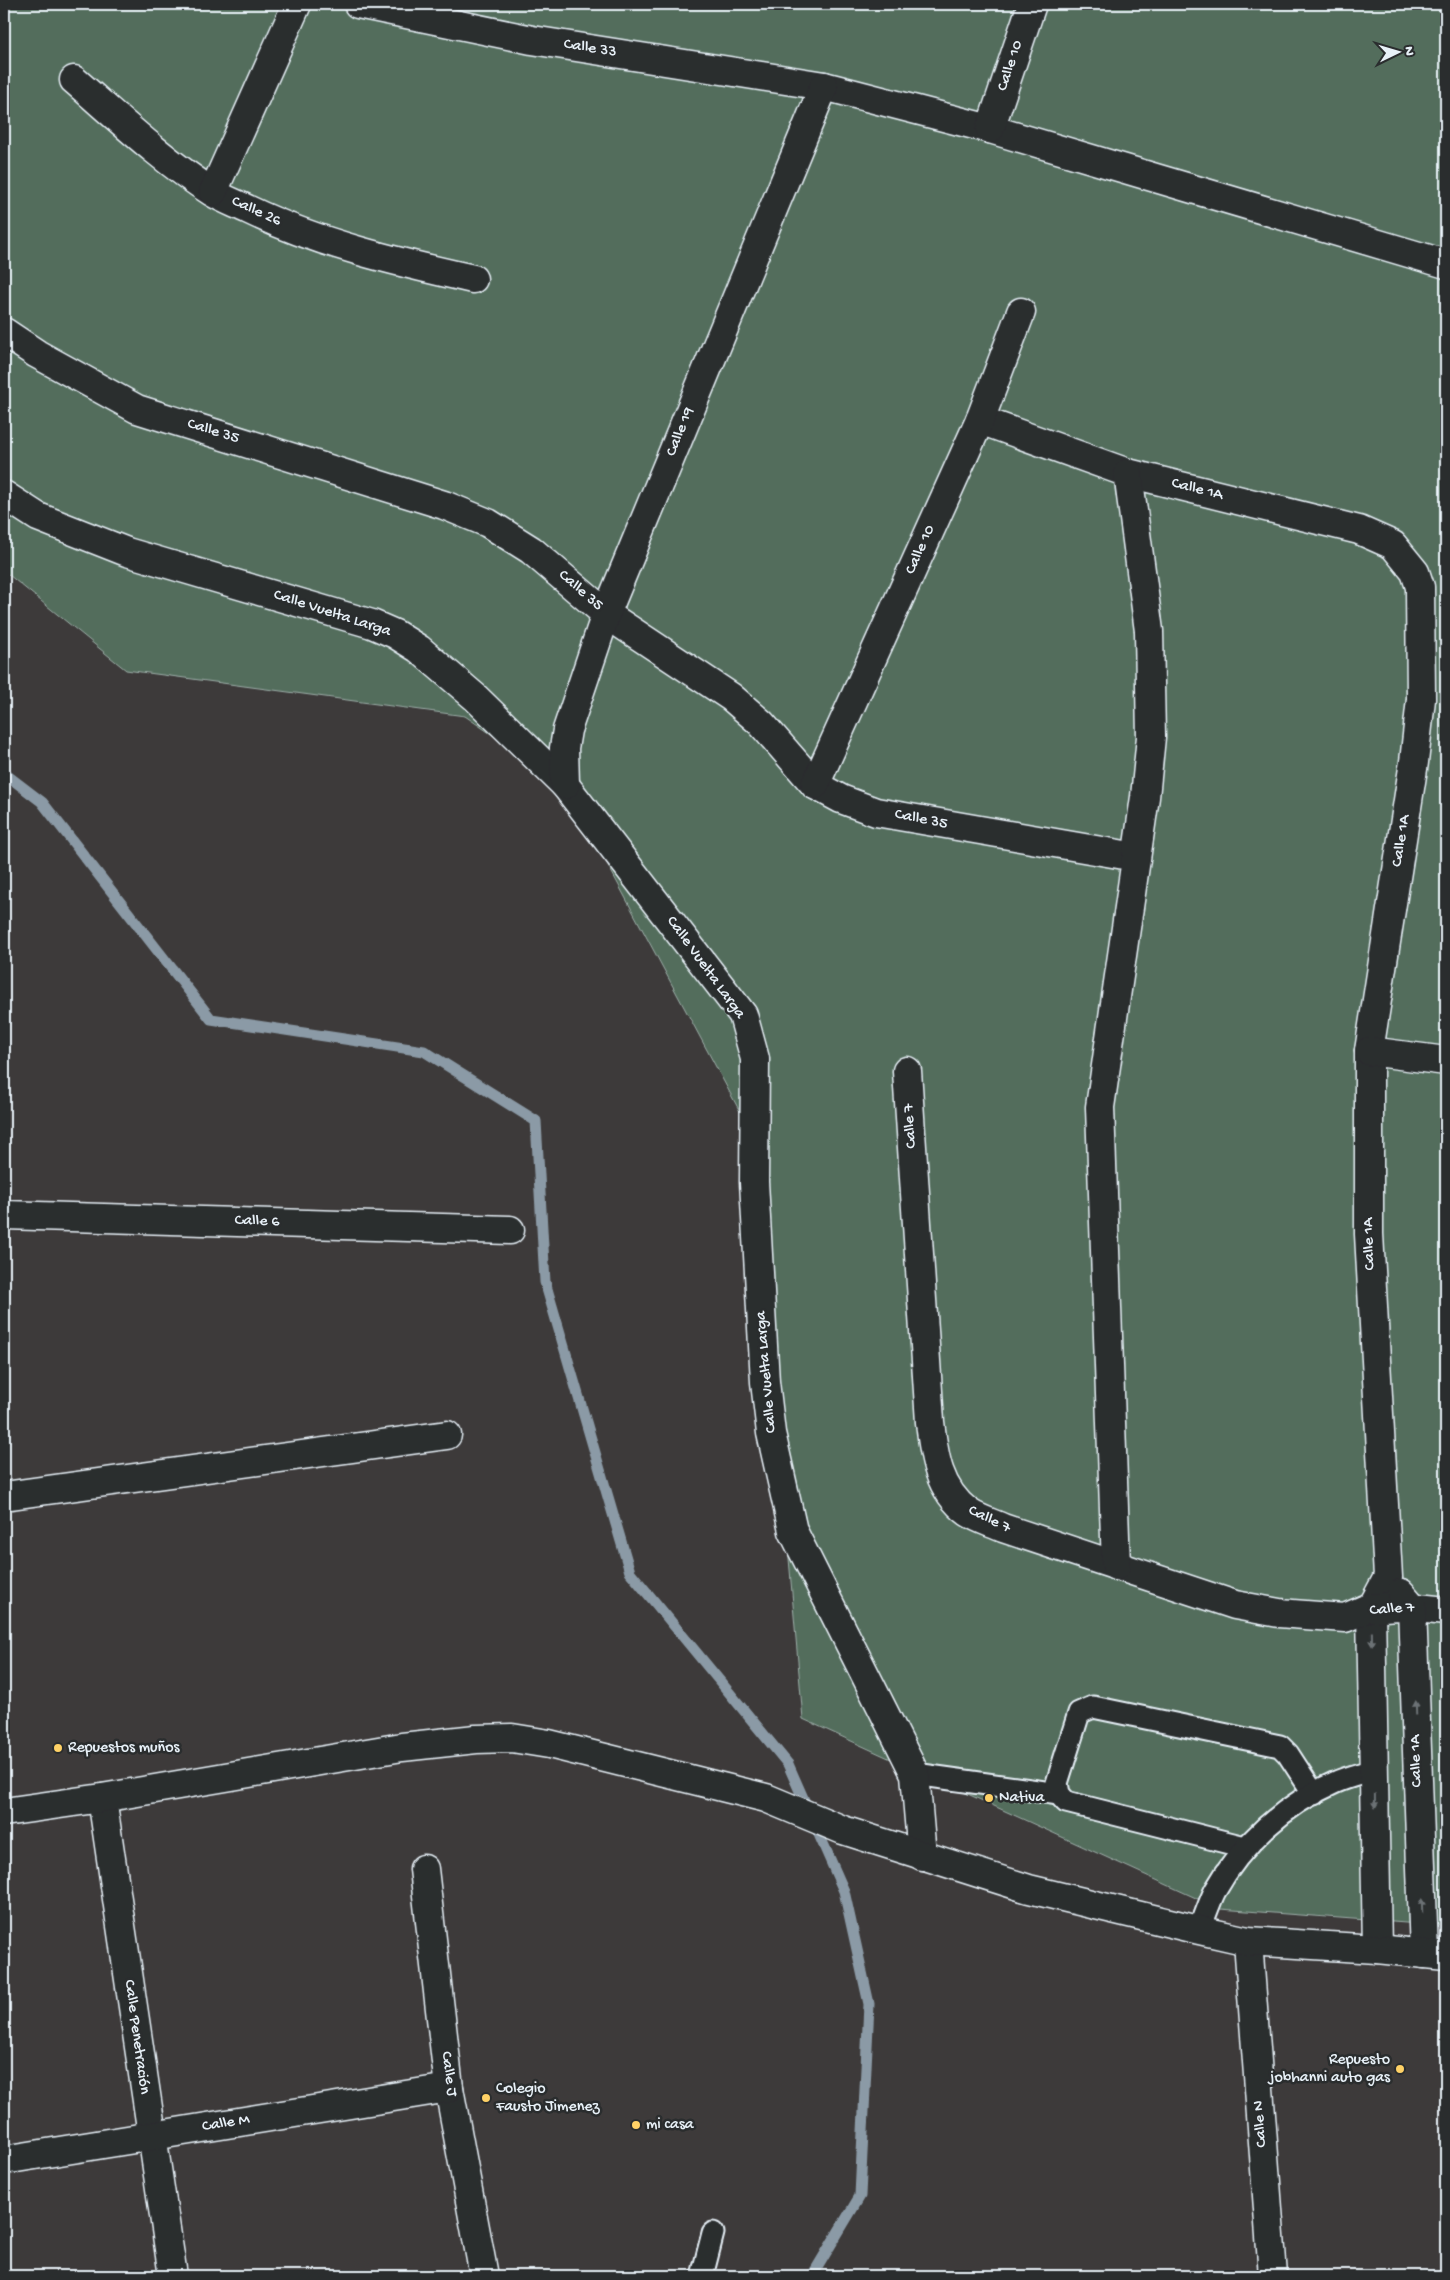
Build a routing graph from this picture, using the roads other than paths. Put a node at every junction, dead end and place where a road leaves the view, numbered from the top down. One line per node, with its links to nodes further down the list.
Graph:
1 (297, 4): 7 (street)
2 (358, 4): 5 (street, Calle 33)
3 (1032, 4): 6 (street, Calle 10)
4 (74, 80): 7 (street, Calle 26)
5 (824, 86): 6 (street, Calle 33); 15 (street, Calle 19)
6 (990, 129): 8 (street, Calle 33)
7 (212, 192): 9 (street, Calle 26)
8 (1446, 264)
9 (473, 279)
10 (1021, 312): 12 (street, Calle 10)
11 (4, 332): 15 (street, Calle 35)
12 (980, 420): 13 (street, Calle 1A); 17 (street, Calle 10)
13 (1128, 473): 18 (street); 19 (street, Calle 1A)
14 (4, 495): 16 (street, Calle Vuelta Larga)
15 (606, 614): 16 (street, Calle 19); 17 (street, Calle 35)
16 (565, 785): 32 (street, Calle Vuelta Larga)
17 (814, 785): 18 (street, Calle 35)
18 (1136, 858): 26 (street)
19 (1369, 1051): 20 (street); 27 (street, Calle 1A)
20 (1446, 1061)
21 (907, 1071): 26 (street, Calle 7)
22 (4, 1216): 23 (street, Calle 6)
23 (510, 1230)
24 (448, 1435): 25 (street)
25 (4, 1496)
26 (1116, 1566): 29 (street, Calle 7)
27 (1388, 1577): 28 (street); 29 (street)
28 (1412, 1606): 29 (street, Calle 7); 30 (street, Calle 7); 43 (street, Calle 1A, one-way to 28)
29 (1371, 1609): 31 (street, one-way to 31)
30 (1446, 1611)
31 (1374, 1770): 34 (lane); 42 (street, one-way to 42)
32 (915, 1774): 33 (lane); 38 (street, Calle Vuelta Larga)
33 (1059, 1794): 34 (lane); 37 (lane)
34 (1314, 1794): 37 (lane)
35 (102, 1798): 36 (street); 38 (street); 45 (street, Calle Penetración)
36 (4, 1812)
37 (1245, 1847): 40 (lane)
38 (922, 1856): 40 (street)
39 (424, 1869): 44 (street, Calle J)
40 (1199, 1930): 41 (street)
41 (1248, 1941): 42 (street); 51 (street, Calle N)
42 (1377, 1949): 43 (street)
43 (1435, 1955)
44 (449, 2088): 45 (street, Calle M); 49 (street, Calle J)
45 (150, 2136): 46 (street, Calle M); 48 (street, Calle Penetración)
46 (4, 2160)
47 (714, 2232): 50 (lane)
48 (173, 2276)
49 (484, 2276)
50 (702, 2276)
51 (1272, 2276)

